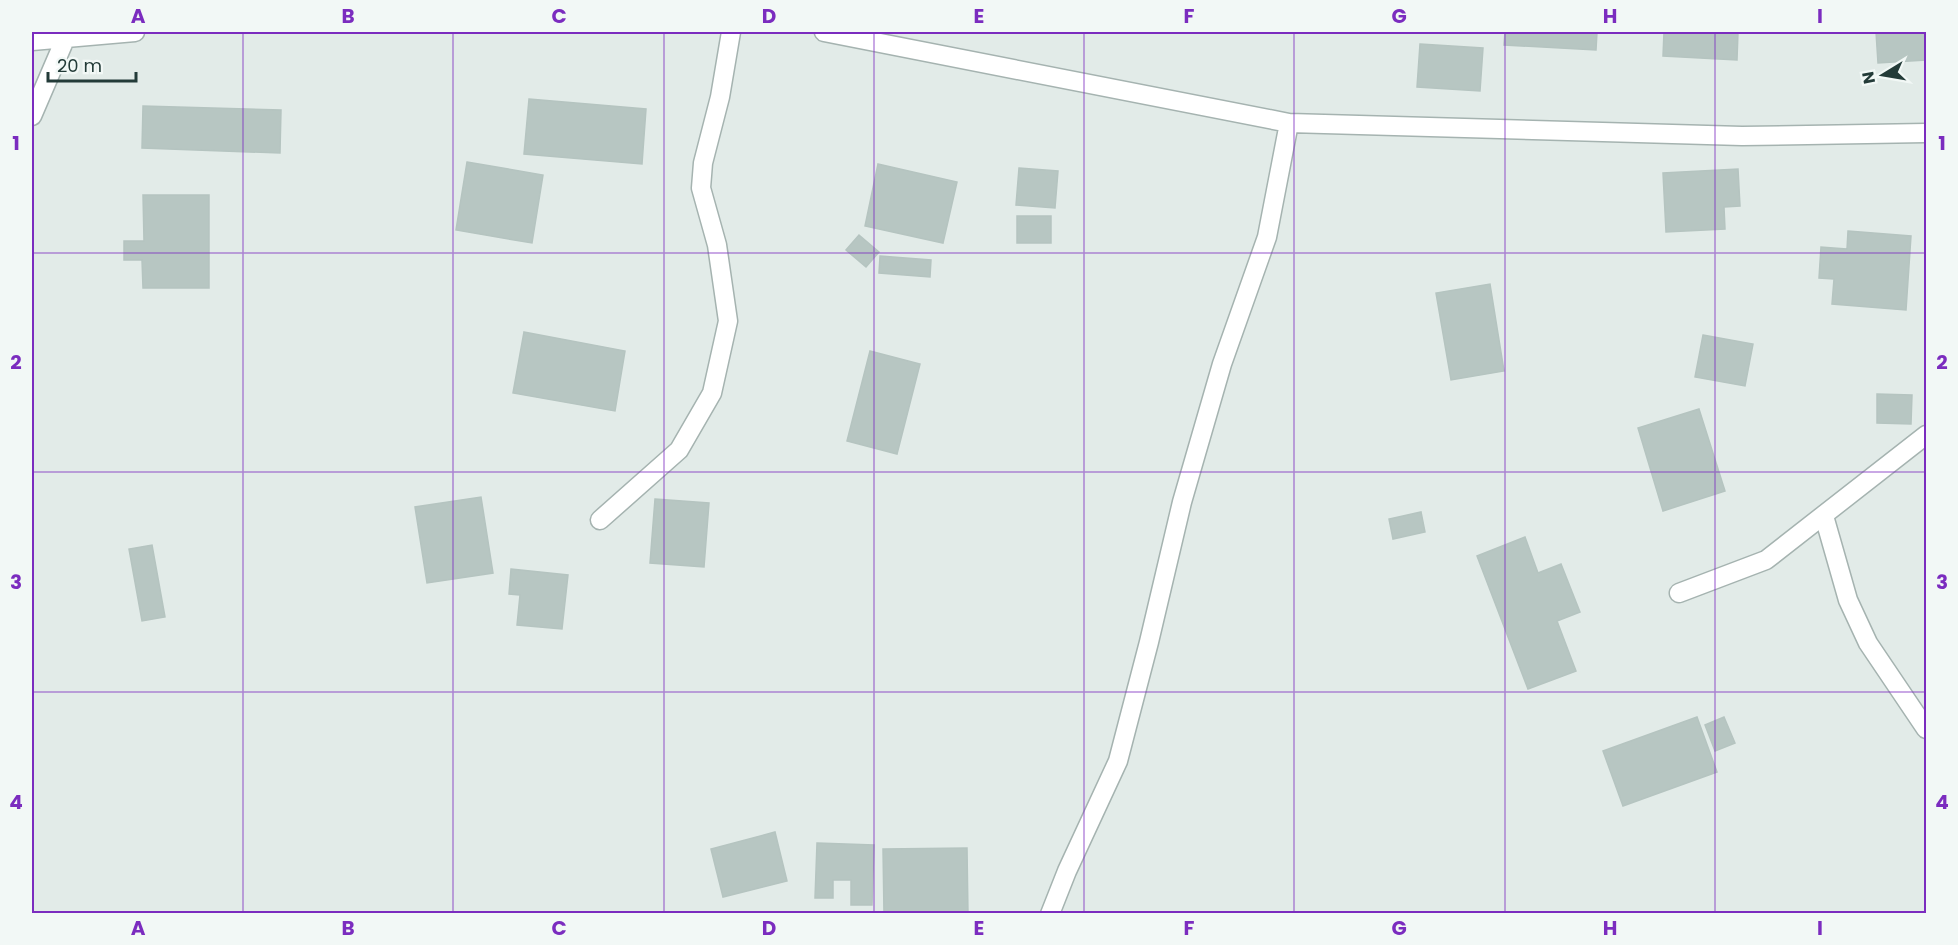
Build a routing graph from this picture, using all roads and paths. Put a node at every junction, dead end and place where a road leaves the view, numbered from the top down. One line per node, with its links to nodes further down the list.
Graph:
1 (127, 32): 2 (street); 5 (street)
2 (135, 32)
3 (731, 32): 12 (street)
4 (824, 32): 8 (street)
5 (66, 38): 6 (street); 7 (street)
6 (32, 41)
7 (32, 116)
8 (1289, 123): 9 (street); 15 (street)
9 (1926, 132)
10 (1926, 435): 11 (street)
11 (1824, 516): 13 (street); 14 (street)
12 (600, 520)
13 (1679, 592)
14 (1926, 729)
15 (1050, 914)

